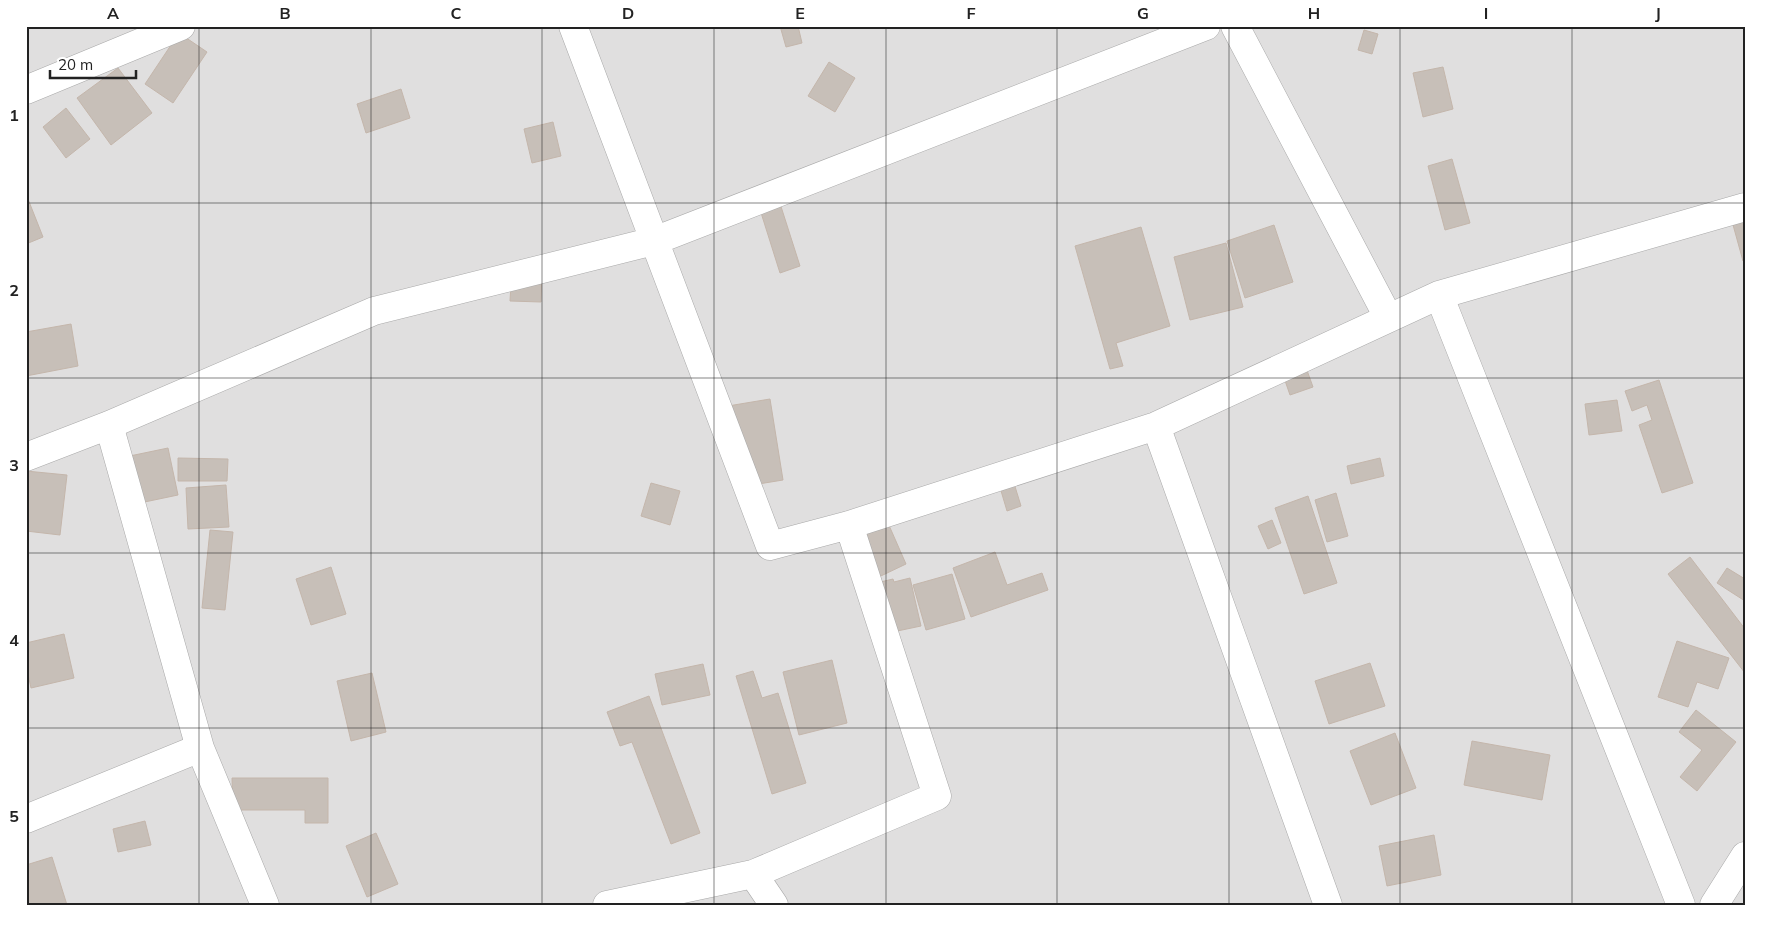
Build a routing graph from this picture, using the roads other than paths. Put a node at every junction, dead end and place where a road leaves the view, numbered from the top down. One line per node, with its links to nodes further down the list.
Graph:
1 (181, 26): 5 (street)
2 (573, 26): 7 (street)
3 (1206, 26): 7 (street)
4 (1235, 26): 9 (street)
5 (26, 90)
6 (1745, 207): 8 (street)
7 (654, 241): 10 (street); 13 (street)
8 (1439, 295): 9 (street); 22 (street)
9 (1388, 317): 11 (street)
10 (109, 425): 12 (street); 14 (street)
11 (1156, 426): 13 (street); 21 (street)
12 (26, 457)
13 (849, 525): 17 (street)
14 (200, 748): 15 (street); 18 (street)
15 (26, 819)
16 (1745, 856): 23 (street)
17 (753, 874): 19 (street); 20 (street)
18 (265, 905)
19 (607, 905)
20 (774, 905)
21 (1328, 905)
22 (1681, 905)
23 (1714, 905)

